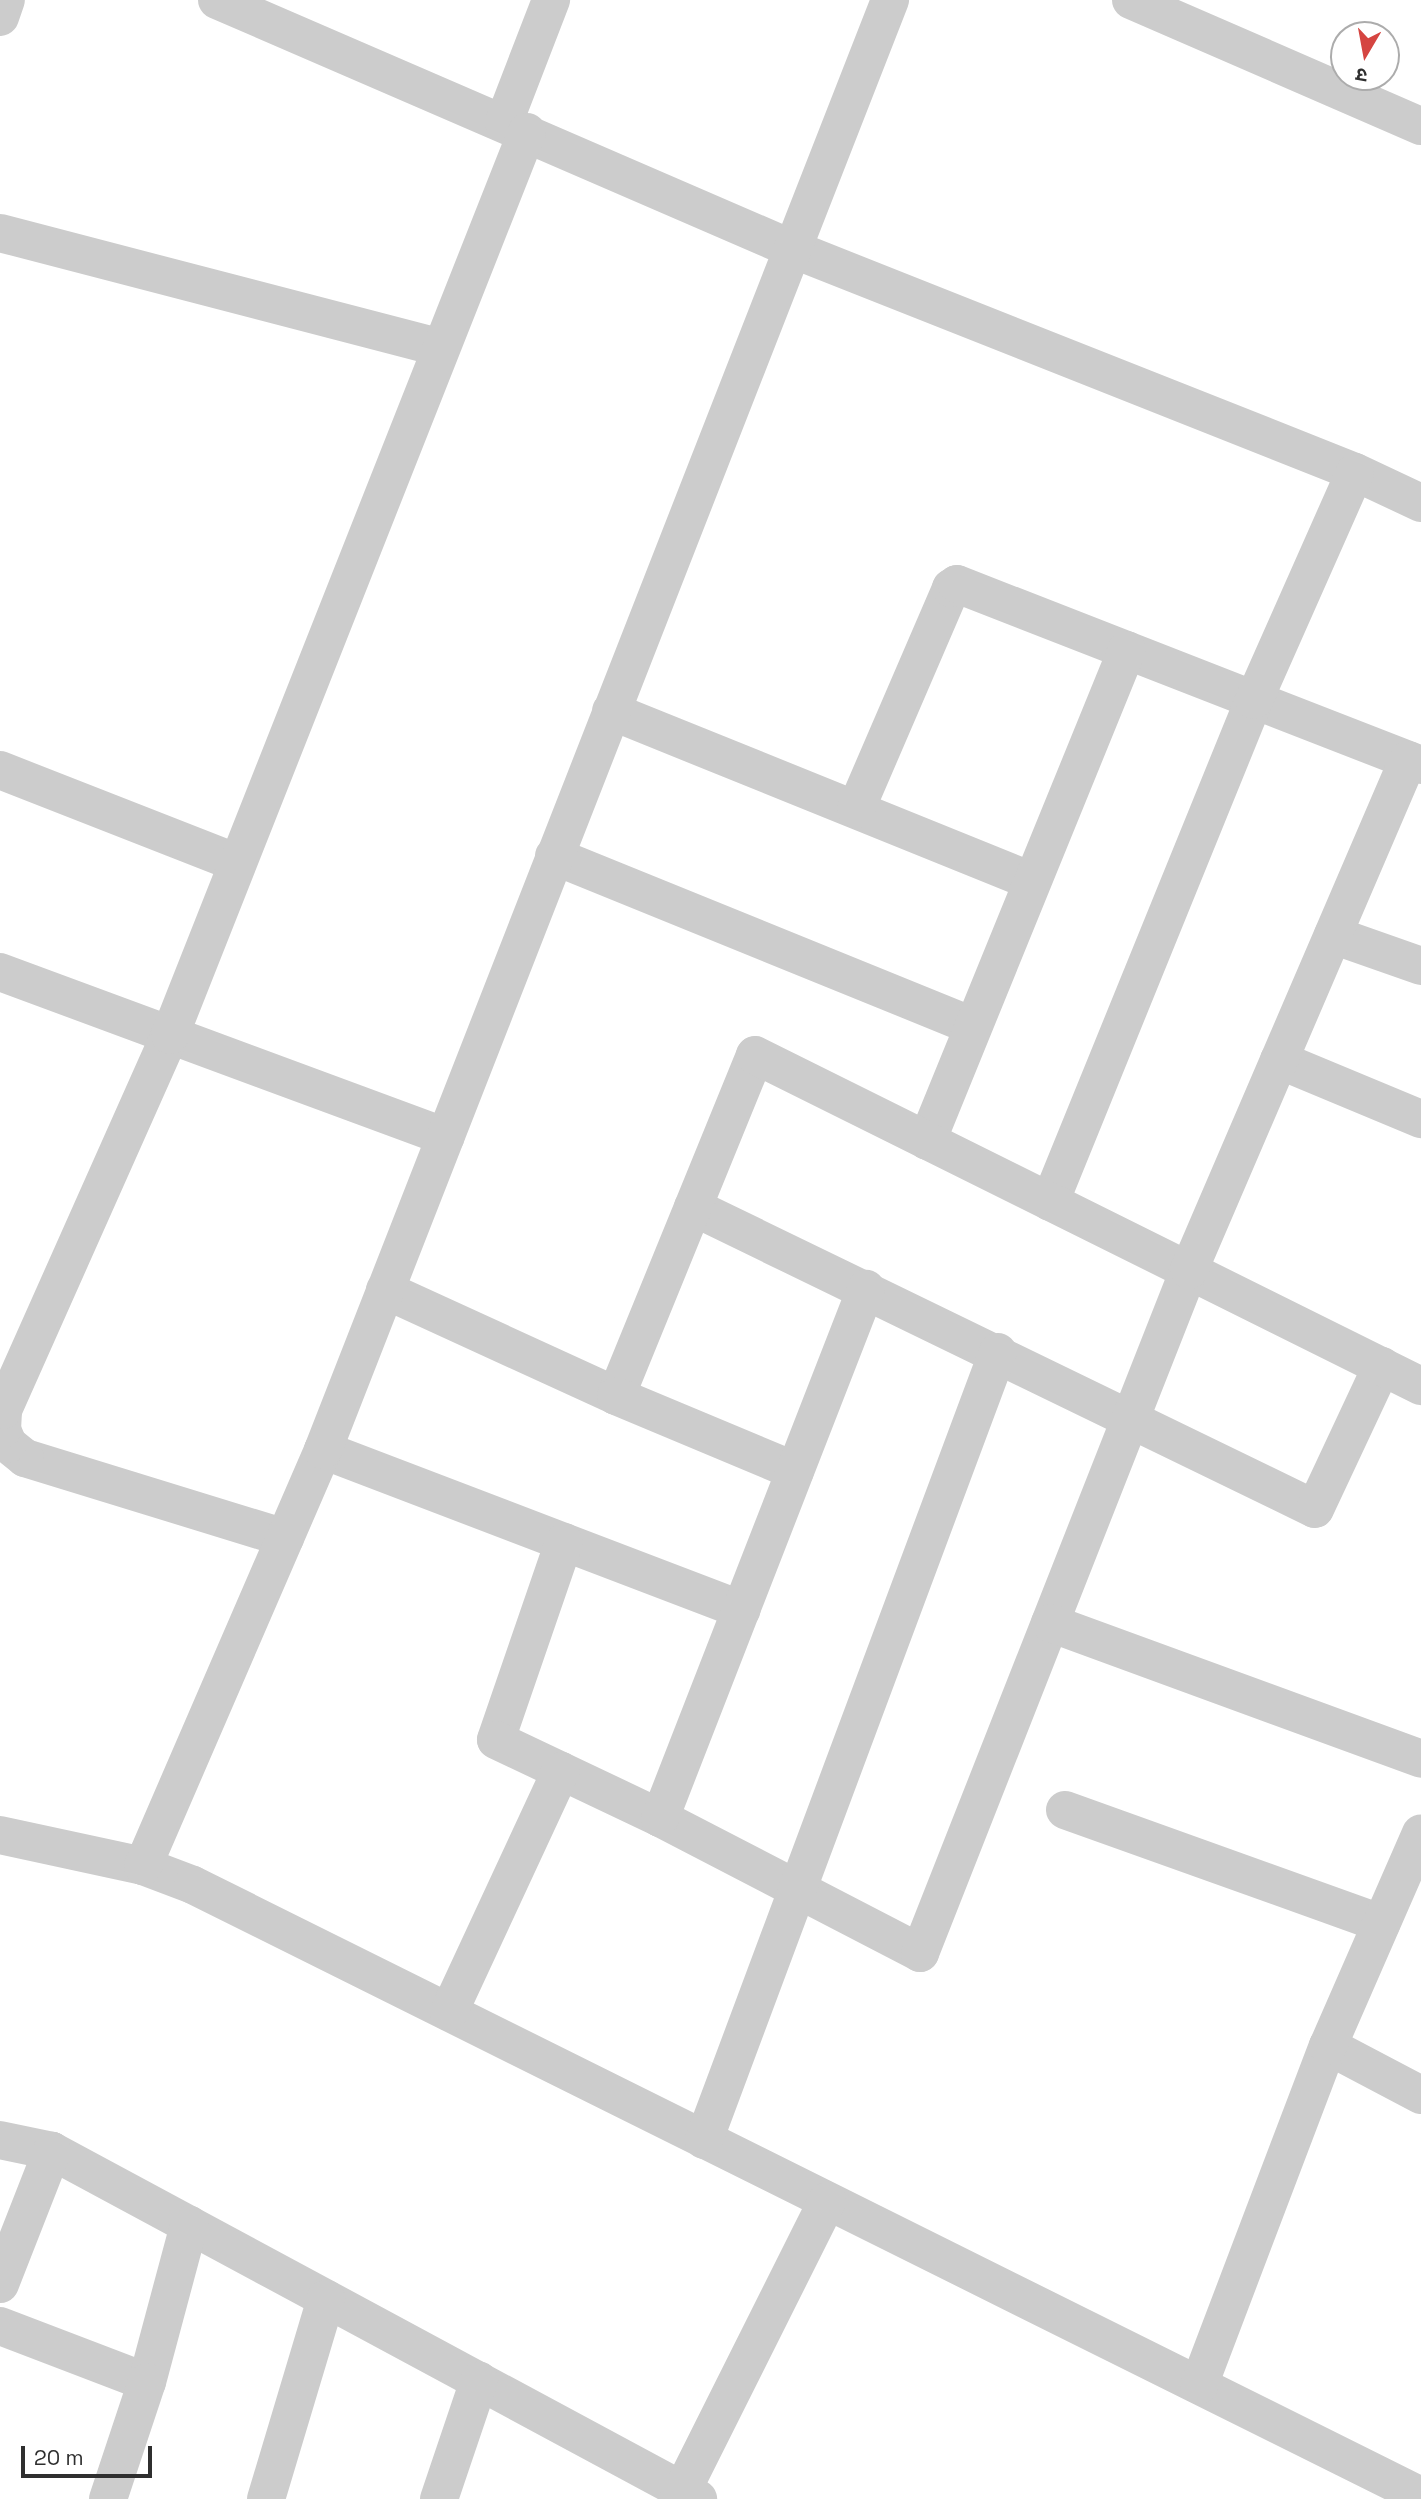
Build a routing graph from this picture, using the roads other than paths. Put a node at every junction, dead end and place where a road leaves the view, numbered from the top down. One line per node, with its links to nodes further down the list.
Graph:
1 (6, 0): 6 (street)
2 (217, 0): 8 (street)
3 (551, 0): 8 (street)
4 (890, 0): 10 (street)
5 (1131, 0): 7 (street)
6 (0, 17)
7 (1421, 125)
8 (515, 127): 10 (street); 11 (street)
9 (0, 233): 11 (street)
10 (795, 250): 12 (street); 16 (street)
11 (439, 347): 21 (street)
12 (1354, 472): 13 (street); 15 (street)
13 (1421, 503)
14 (1127, 650): 15 (street); 19 (street); 22 (street)
15 (1254, 700): 17 (street); 32 (street)
16 (611, 711): 19 (street); 20 (street)
17 (1415, 762): 23 (street)
18 (0, 770): 21 (street)
19 (856, 809): 22 (street)
20 (554, 856): 26 (street); 30 (street)
21 (237, 863): 27 (street)
22 (1032, 881): 26 (street)
23 (1333, 935): 24 (street); 28 (street)
24 (1421, 966)
25 (0, 972): 27 (street)
26 (973, 1026): 31 (street)
27 (170, 1035): 30 (street); 44 (street)
28 (1279, 1060): 29 (street); 34 (street)
29 (1421, 1119)
30 (445, 1137): 36 (street)
31 (927, 1141): 32 (street); 33 (street)
32 (1050, 1202): 34 (street)
33 (693, 1206): 35 (street); 40 (street)
34 (1189, 1270): 38 (street); 41 (street)
35 (866, 1289): 37 (street); 43 (street)
36 (385, 1290): 40 (street); 42 (street)
37 (998, 1352): 41 (street); 55 (street)
38 (1382, 1366): 39 (street); 41 (street)
39 (1421, 1386)
40 (616, 1396): 43 (street)
41 (1130, 1417): 47 (street)
42 (323, 1450): 44 (street); 45 (street)
43 (795, 1471): 46 (street)
44 (285, 1538): 54 (street)
45 (564, 1542): 46 (street); 49 (street)
46 (741, 1610): 51 (street)
47 (1050, 1623): 48 (street); 55 (street)
48 (1421, 1759)
49 (561, 1770): 51 (street); 57 (street)
50 (1065, 1810): 56 (street)
51 (660, 1818): 55 (street)
52 (1421, 1833): 56 (street)
53 (0, 1835): 54 (street)
54 (143, 1866): 57 (street)
55 (795, 1888): 61 (street)
56 (1381, 1923): 58 (street)
57 (449, 2012): 61 (street)
58 (1328, 2046): 59 (street); 70 (street)
59 (1421, 2095)
60 (0, 2140): 62 (street)
61 (704, 2140): 63 (street)
62 (52, 2151): 64 (street); 65 (street)
63 (827, 2201): 70 (street); 71 (street)
64 (189, 2225): 66 (street); 69 (street)
65 (0, 2284)
66 (326, 2299): 68 (street); 74 (street)
67 (0, 2326): 69 (street)
68 (479, 2381): 71 (street); 75 (street)
69 (147, 2382): 73 (street)
70 (1199, 2385): 72 (street)
71 (685, 2496)
72 (1421, 2496)
73 (108, 2499)
74 (266, 2499)
75 (439, 2499)

